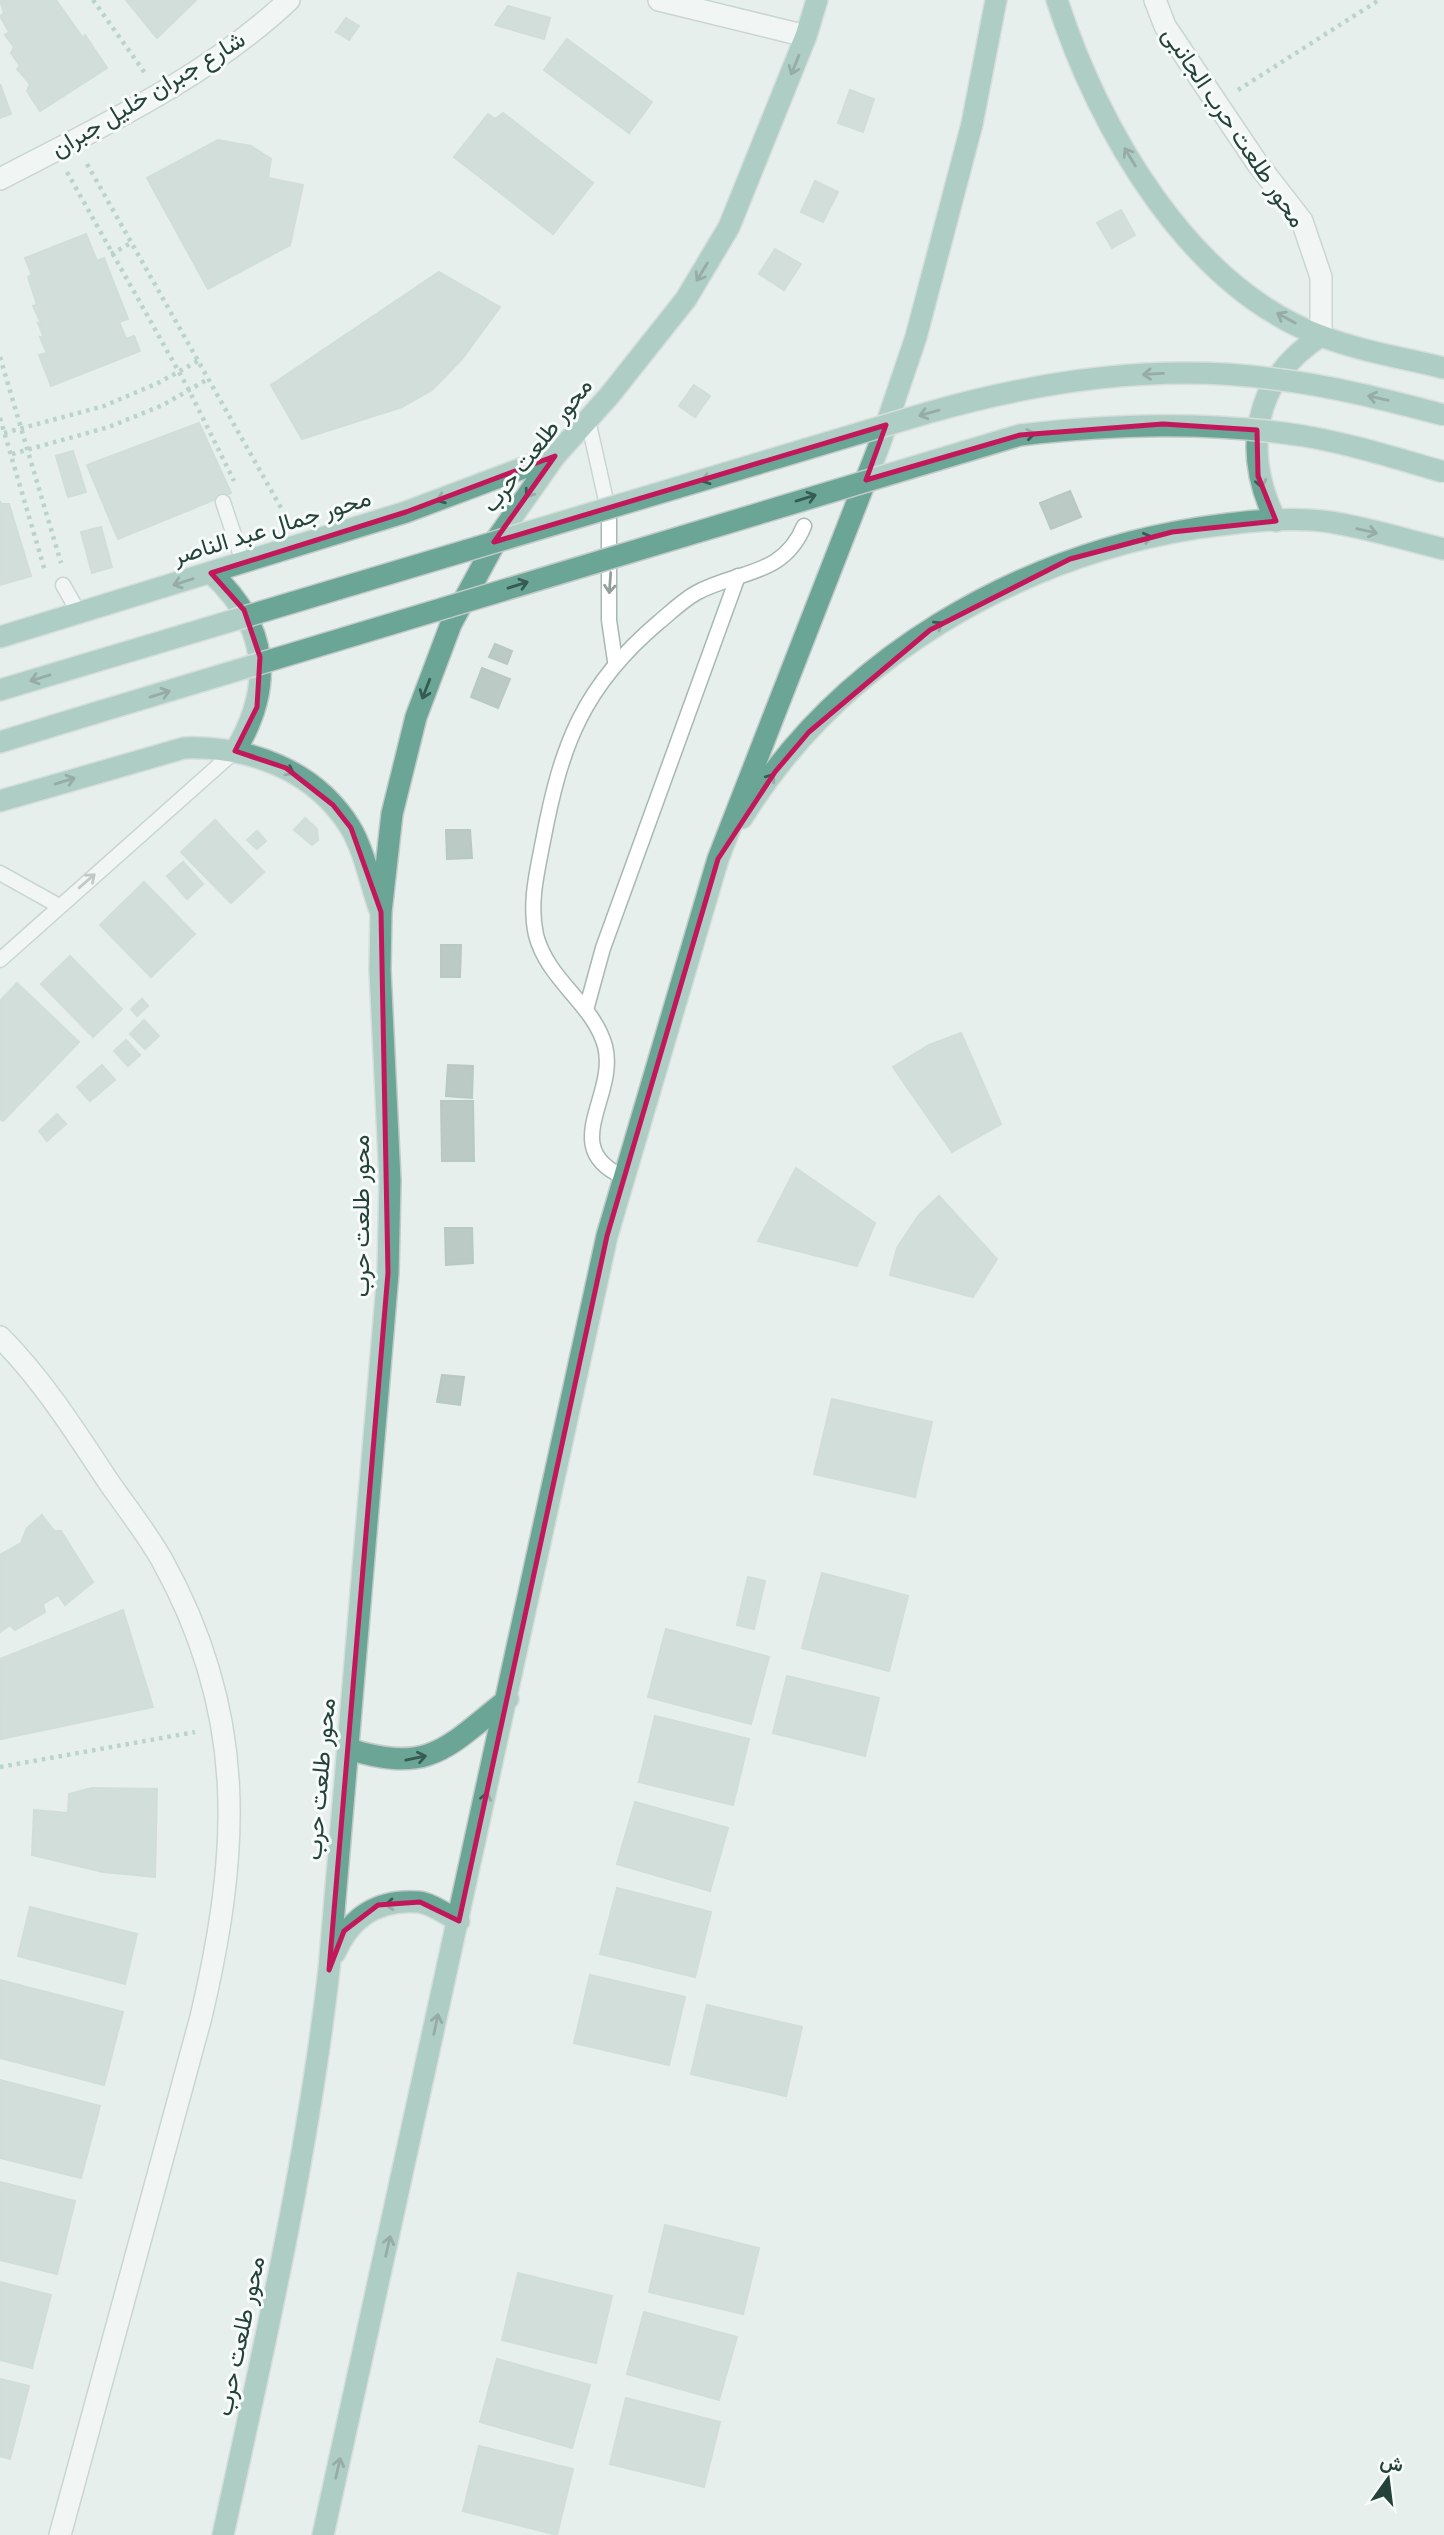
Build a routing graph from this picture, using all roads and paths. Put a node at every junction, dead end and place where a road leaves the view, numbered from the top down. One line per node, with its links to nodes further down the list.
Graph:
1 (93, 0): 10 (path)
2 (289, 0): 10 (street, شارع جبران خليل جبران)
3 (659, 0): 9 (street)
4 (817, 0): 9 (main road, محور طلعت حرب)
5 (996, 0): 50 (main road)
6 (1056, 0): 16 (main road, one-way to 6)
7 (1155, 0): 11 (street, محور طلعت حرب الجانبى)
8 (1379, 0): 11 (path)
9 (806, 36): 25 (main road, محور طلعت حرب, one-way to 25)
10 (159, 93): 12 (street, شارع جبران خليل جبران)
11 (1216, 103): 16 (street, محور طلعت حرب الجانبى)
12 (65, 146): 13 (street, شارع جبران خليل جبران); 14 (path); 15 (path)
13 (0, 179)
14 (131, 243): 15 (path); 18 (path)
15 (111, 254): 20 (path)
16 (1321, 336): 19 (main road); 34 (main road, one-way to 34)
17 (0, 357): 26 (path)
18 (198, 360): 20 (path); 21 (path)
19 (1444, 368)
20 (179, 371): 22 (path); 26 (path)
21 (208, 379): 22 (path); 36 (path)
22 (189, 390): 28 (path); 32 (path)
23 (1444, 415): 46 (main road, one-way to 46, bridge)
24 (0, 418): 27 (path)
25 (588, 420): 30 (main road, محور طلعت حرب); 45 (lane, one-way to 45)
26 (19, 428): 27 (path); 28 (path)
27 (4, 433): 29 (path)
28 (25, 449): 29 (path); 42 (path)
29 (12, 454): 40 (path)
30 (555, 456): 36 (main road, محور جمال عبد الناصر, one-way to 36); 53 (main road, محور طلعت حرب, one-way to 53)
31 (1444, 472): 47 (main road, one-way to 31, bridge)
32 (235, 484)
33 (223, 502): 38 (lane)
34 (1276, 521): 37 (main road, one-way to 37); 50 (main road, one-way to 34)
35 (804, 526): 41 (lane)
36 (302, 544): 38 (main road, محور جمال عبد الناصر)
37 (1444, 549)
38 (243, 562): 39 (main road, محور جمال عبد الناصر)
39 (211, 573): 43 (main road, محور جمال عبد الناصر, one-way to 43); 48 (main road)
40 (48, 576)
41 (738, 576): 45 (lane); 55 (lane)
42 (62, 578): 43 (lane)
43 (79, 615): 44 (main road, محور جمال عبد الناصر)
44 (0, 637)
45 (615, 662): 55 (lane)
46 (0, 690)
47 (0, 742)
48 (235, 751): 49 (main road, one-way to 48); 52 (lane, one-way to 48); 53 (main road, one-way to 53)
49 (0, 801)
50 (718, 859): 56 (main road)
51 (0, 873): 52 (lane)
52 (59, 906): 54 (lane)
53 (381, 912): 60 (main road, محور طلعت حرب)
54 (0, 960)
55 (586, 1010): 56 (lane)
56 (624, 1177): 58 (main road)
57 (0, 1337): 59 (street)
58 (508, 1699): 60 (main road, one-way to 58); 62 (main road, one-way to 58)
59 (225, 1727): 61 (path); 64 (street)
60 (349, 1749): 63 (main road, محور طلعت حرب)
61 (0, 1767)
62 (459, 1921): 63 (main road, one-way to 63); 66 (main road, one-way to 62)
63 (329, 1970): 65 (main road, محور طلعت حرب)
64 (60, 2535)
65 (223, 2535)
66 (323, 2535)

